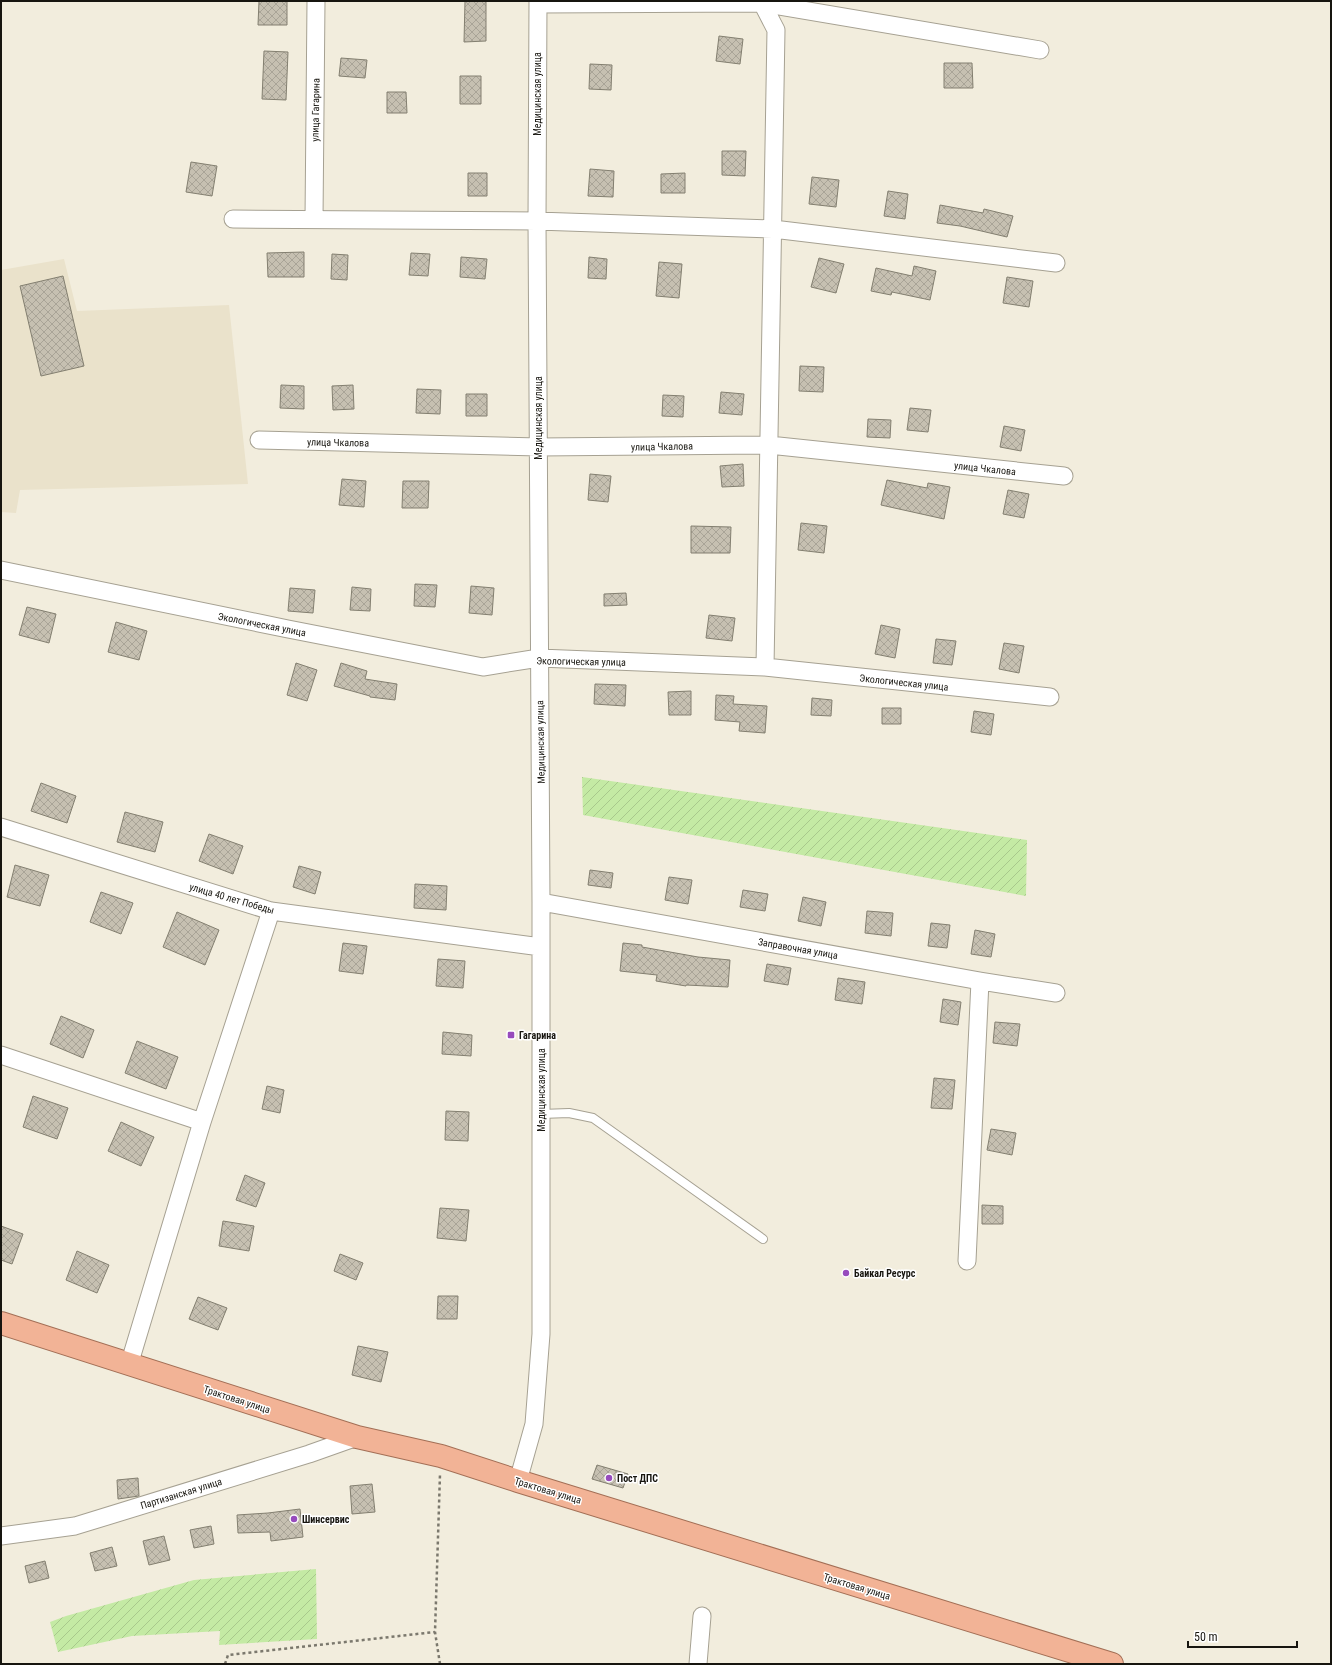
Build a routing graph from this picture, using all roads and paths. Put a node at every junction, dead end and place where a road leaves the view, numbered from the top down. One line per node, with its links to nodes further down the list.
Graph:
1 (316, 1): 6 (street, улица Гагарина)
2 (761, 2): 3 (street); 4 (street); 8 (street)
3 (538, 3): 7 (street, Медицинская улица)
4 (1040, 50)
5 (233, 219): 6 (street)
6 (314, 219): 7 (street)
7 (537, 221): 8 (street); 12 (street, Медицинская улица)
8 (773, 229): 9 (street); 11 (street)
9 (1056, 263)
10 (259, 440): 12 (street, улица Чкалова)
11 (769, 445): 12 (street, улица Чкалова); 13 (street, улица Чкалова); 16 (street)
12 (539, 447): 15 (street, Медицинская улица)
13 (1064, 476)
14 (1, 570): 15 (street, Экологическая улица)
15 (539, 658): 16 (street, Экологическая улица); 19 (street, Медицинская улица)
16 (765, 667): 17 (street, Экологическая улица)
17 (1050, 697)
18 (1, 827): 20 (street, улица 40 лет Победы)
19 (542, 902): 21 (street, Медицинская улица); 22 (street, Заправочная улица)
20 (271, 911): 21 (street, улица 40 лет Победы); 26 (street)
21 (541, 946): 25 (street, Медицинская улица)
22 (980, 981): 23 (street, Заправочная улица); 28 (street)
23 (1056, 993)
24 (1, 1055): 26 (street)
25 (541, 1114): 27 (lane); 33 (street, Медицинская улица)
26 (202, 1122): 30 (street)
27 (763, 1239)
28 (966, 1261)
29 (1, 1323): 30 (highway, Трактовая улица)
30 (129, 1365): 31 (highway, Трактовая улица)
31 (357, 1437): 32 (highway, Трактовая улица); 34 (street, Партизанская улица)
32 (441, 1456): 33 (highway, Трактовая улица); 36 (path)
33 (518, 1482): 37 (highway, Трактовая улица)
34 (1, 1536)
35 (702, 1616): 40 (street)
36 (435, 1632): 38 (path); 39 (path)
37 (1103, 1662)
38 (225, 1664)
39 (440, 1664)
40 (698, 1664)

